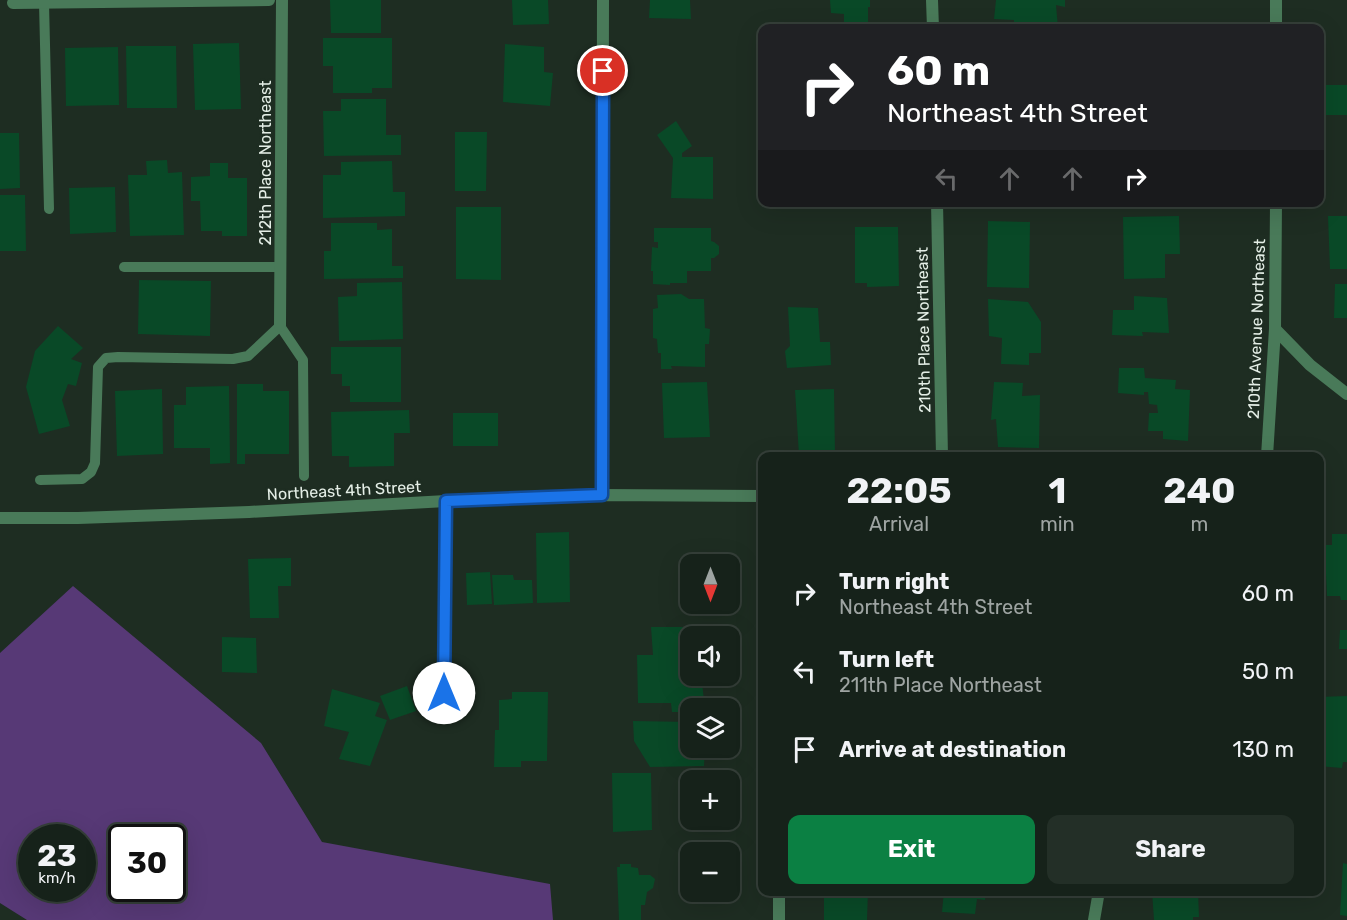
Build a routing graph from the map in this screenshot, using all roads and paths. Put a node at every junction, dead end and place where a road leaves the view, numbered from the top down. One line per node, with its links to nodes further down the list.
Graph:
1 (269, 0): 7 (street)
2 (282, 0): 14 (street, 212th Place Northeast)
3 (603, 0): 22 (street)
4 (932, 0): 8 (street)
5 (1276, 0): 9 (street)
6 (13, 3): 7 (street)
7 (44, 3): 12 (lane)
8 (933, 24)
9 (1276, 24)
10 (937, 207): 18 (street, 210th Place Northeast)
11 (1276, 207): 16 (street, 210th Avenue Northeast)
12 (49, 209)
13 (124, 267): 14 (lane)
14 (281, 267): 15 (street, 212th Place Northeast)
15 (280, 326): 20 (lane); 21 (lane)
16 (1275, 329): 17 (street); 19 (street, 210th Avenue Northeast)
17 (1347, 394)
18 (942, 452)
19 (1267, 452)
20 (304, 476)
21 (40, 480)
22 (602, 495): 23 (street, Northeast 4th Street); 24 (street, Northeast 4th Street)
23 (758, 496)
24 (446, 501): 25 (street, Northeast 4th Street); 26 (street)
25 (0, 518)
26 (444, 693)
27 (779, 896): 29 (street)
28 (1098, 896): 30 (street)
29 (779, 920)
30 (1094, 920)

